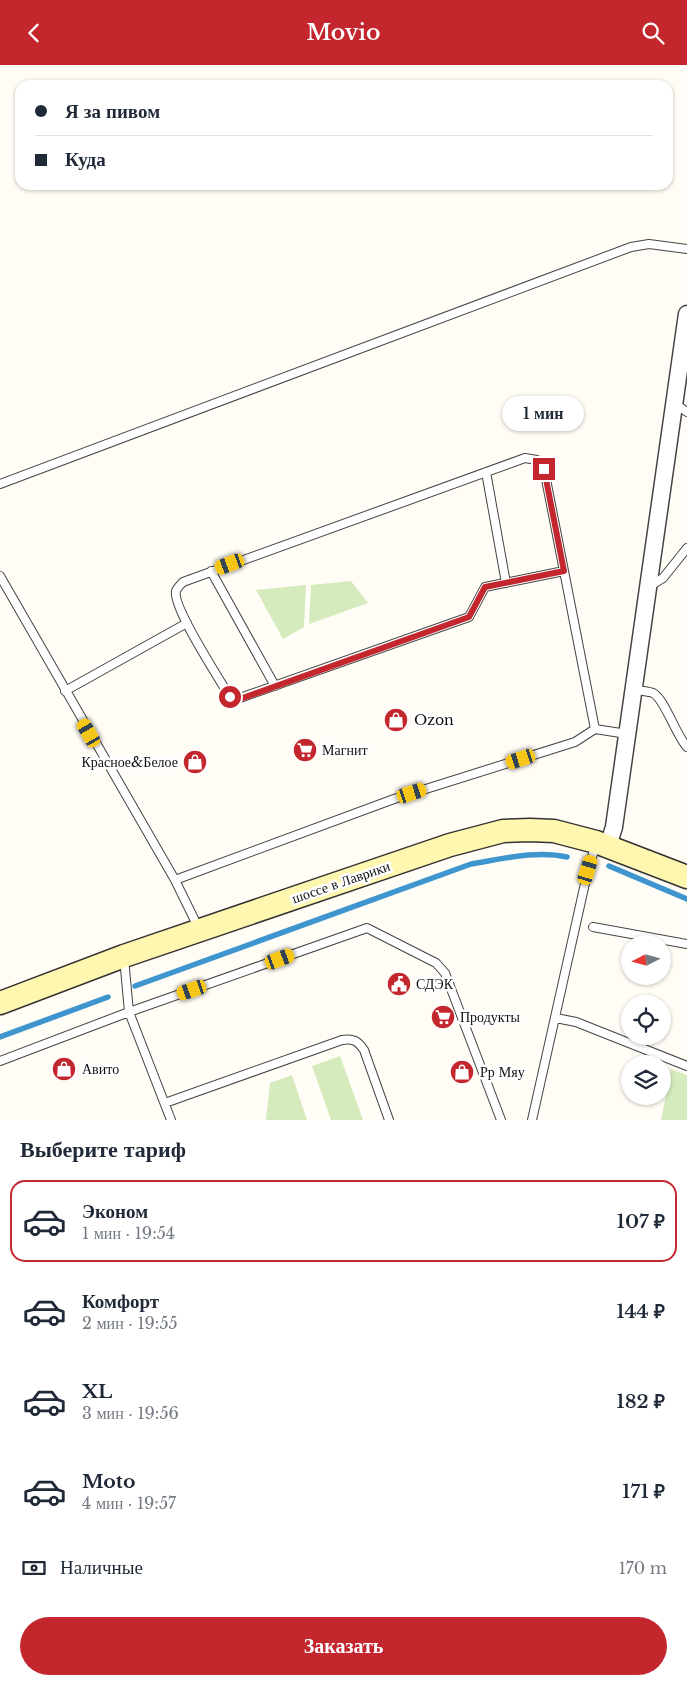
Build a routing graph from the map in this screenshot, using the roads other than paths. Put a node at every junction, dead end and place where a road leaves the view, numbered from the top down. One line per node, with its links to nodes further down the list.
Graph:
1 (687, 249): 5 (lane)
2 (687, 314): 3 (street)
3 (681, 407): 11 (street)
4 (486, 472): 7 (lane); 8 (lane); 10 (lane)
5 (0, 484)
6 (687, 548): 11 (lane)
7 (212, 571): 12 (lane); 13 (lane)
8 (564, 571): 10 (lane); 16 (lane)
9 (0, 576): 15 (lane)
10 (506, 583): 13 (lane)
11 (648, 587): 14 (street)
12 (187, 623): 13 (lane); 15 (lane)
13 (276, 686)
14 (634, 689): 17 (street); 18 (lane)
15 (65, 691): 21 (lane)
16 (596, 729): 17 (lane); 21 (lane)
17 (627, 734): 19 (street)
18 (687, 747)
19 (602, 844): 20 (street, шоссе в Лаврики); 23 (street, шоссе в Лаврики); 28 (lane)
20 (687, 877)
21 (175, 880): 23 (lane)
22 (592, 927): 24 (lane)
23 (200, 931): 25 (street, шоссе в Лаврики)
24 (687, 944)
25 (124, 956): 26 (street, шоссе в Лаврики); 27 (lane)
26 (0, 1003)
27 (129, 1012): 29 (lane); 31 (lane); 34 (lane)
28 (556, 1018): 30 (lane); 35 (lane)
29 (0, 1061)
30 (687, 1066)
31 (164, 1103): 32 (lane); 33 (lane)
32 (171, 1120)
33 (389, 1120)
34 (501, 1120)
35 (532, 1120)

